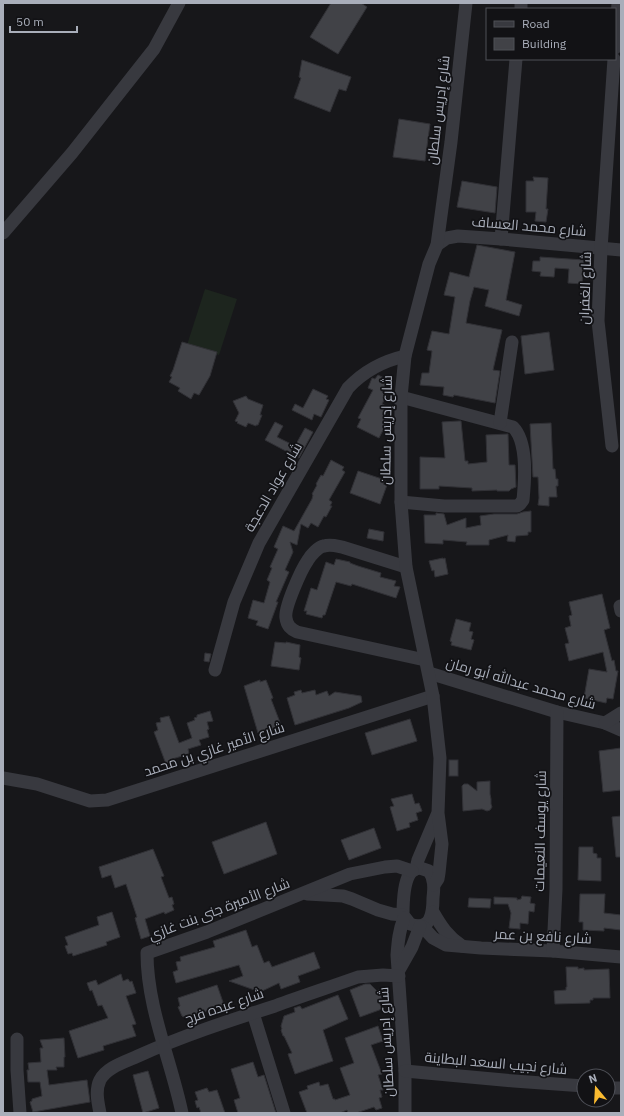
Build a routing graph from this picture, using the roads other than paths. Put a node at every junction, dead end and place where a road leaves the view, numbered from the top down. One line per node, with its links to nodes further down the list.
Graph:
1 (180, 3): 7 (street)
2 (466, 3): 9 (street, شارع إدريس سلطان)
3 (618, 3): 4 (street)
4 (616, 33)
5 (516, 60): 8 (street)
6 (614, 60): 10 (street, شارع الغفران)
7 (3, 233)
8 (501, 239): 9 (street, شارع محمد العساف); 10 (street, شارع محمد العساف)
9 (437, 245): 13 (street, شارع إدريس سلطان)
10 (601, 248): 11 (street, شارع محمد العساف); 16 (street, شارع الغفران)
11 (621, 250)
12 (512, 342): 15 (street)
13 (405, 356): 14 (street, شارع إدريس سلطان); 20 (street, شارع عواد الدعجة)
14 (401, 397): 15 (street); 17 (street, شارع إدريس سلطان)
15 (500, 423): 17 (street)
16 (612, 446)
17 (401, 502): 18 (street, شارع إدريس سلطان)
18 (406, 567): 19 (street, شارع إدريس سلطان); 19 (street)
19 (425, 660): 21 (street, شارع إدريس سلطان)
20 (214, 670)
21 (429, 673): 22 (street, شارع إدريس سلطان); 23 (street, شارع محمد عبدالله أبو رمان)
22 (433, 696): 27 (street, شارع الأمير غازي بن محمد); 28 (street, شارع إدريس سلطان)
23 (557, 712): 25 (street, شارع محمد عبدالله أبو رمان); 36 (street, شارع يوسف النعيمات)
24 (621, 713): 25 (street, شارع محمد عبدالله أبو رمان)
25 (605, 723): 26 (street, شارع محمد عبدالله أبو رمان)
26 (621, 730)
27 (3, 778)
28 (438, 813): 29 (street, شارع إدريس سلطان); 30 (street, شارع إدريس سلطان)
29 (414, 870): 30 (street, شارع الأميرة جنى بنت غازي); 31 (street, شارع الأميرة جنى بنت غازي); 33 (street, شارع إدريس سلطان)
30 (434, 885): 32 (street, شارع إدريس سلطان)
31 (303, 894): 33 (street, شارع الأميرة جنى بنت غازي); 41 (street, شارع الأميرة جنى بنت غازي)
32 (433, 912): 34 (street, شارع إدريس سلطان); 35 (street)
33 (404, 916): 34 (street, شارع الأميرة جنى بنت غازي); 38 (street, شارع إدريس سلطان)
34 (421, 926): 35 (street, شارع نافع بن عمر); 38 (street, شارع إدريس سلطان)
35 (463, 947): 36 (street, شارع نافع بن عمر)
36 (553, 951): 37 (street, شارع نافع بن عمر)
37 (621, 957)
38 (399, 973): 39 (street, شارع عبده فرج); 42 (street, شارع إدريس سلطان)
39 (253, 1013): 41 (street, شارع عبده فرج); 47 (street)
40 (17, 1038): 44 (street)
41 (163, 1045): 45 (street, شارع عبده فرج); 46 (street)
42 (405, 1071): 43 (street, شارع نجيب السعد البطاينة); 48 (street, شارع إدريس سلطان)
43 (576, 1085)
44 (20, 1113)
45 (100, 1113)
46 (182, 1113)
47 (284, 1113)
48 (405, 1113)

